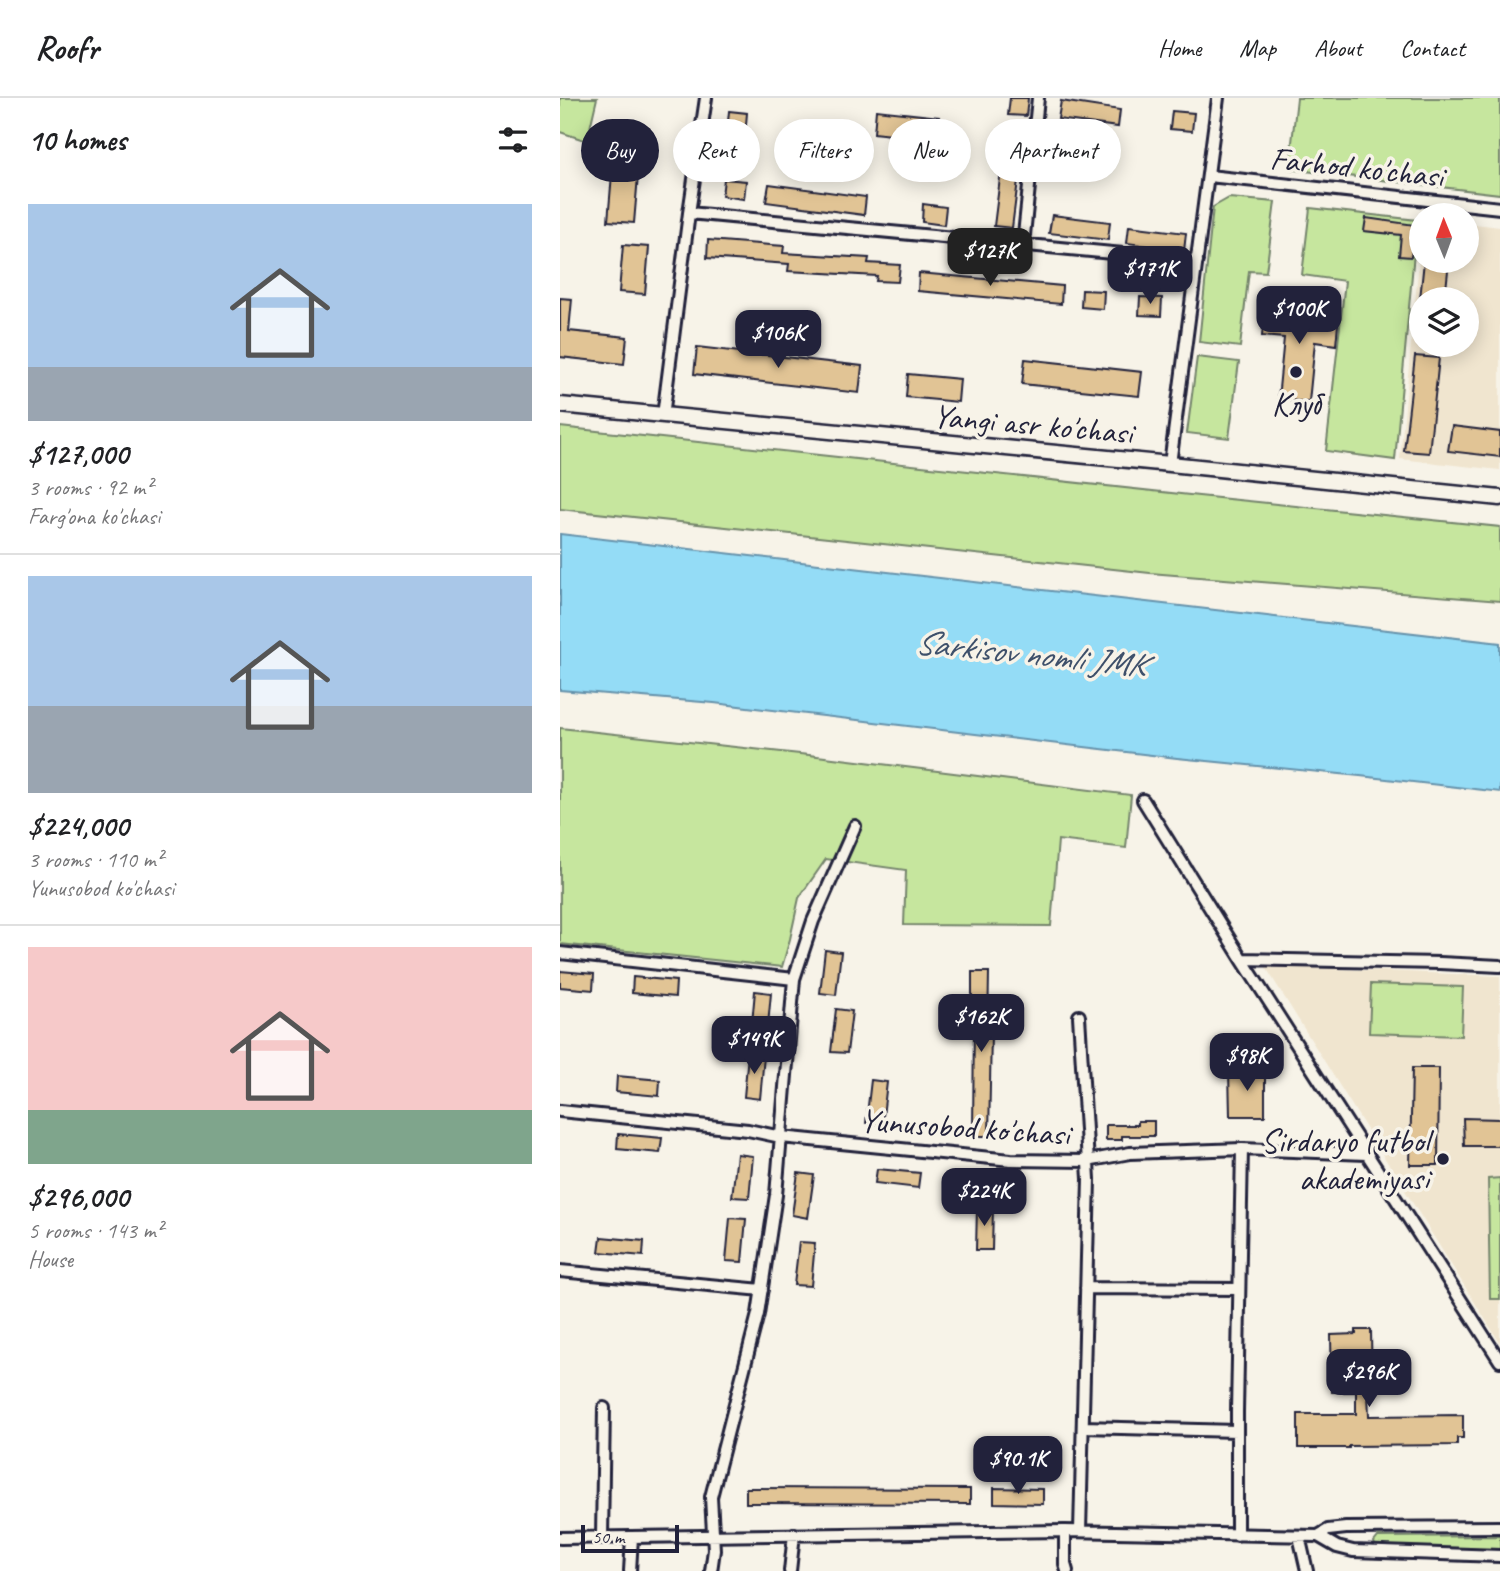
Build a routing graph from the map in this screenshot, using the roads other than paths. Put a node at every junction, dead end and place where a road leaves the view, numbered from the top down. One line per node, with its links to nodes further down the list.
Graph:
1 (706, 98): 6 (street)
2 (1038, 98): 7 (street)
3 (1218, 98): 4 (street)
4 (1209, 176): 5 (street, Farhod ko'chasi); 8 (street)
5 (1500, 208)
6 (689, 212): 7 (street); 10 (street)
7 (1023, 245): 8 (street)
8 (1197, 261): 11 (street)
9 (560, 405): 10 (street, Yangi asr ko'chasi)
10 (663, 416): 11 (street, Yangi asr ko'chasi)
11 (1170, 464): 12 (street, Yangi asr ko'chasi)
12 (1500, 498)
13 (1143, 800): 16 (street)
14 (855, 826): 18 (street)
15 (560, 953): 18 (street)
16 (1242, 959): 17 (street); 23 (street)
17 (1500, 966)
18 (794, 979): 21 (street)
19 (1079, 1016): 24 (street)
20 (560, 1111): 21 (street, Yunusobod ko'chasi)
21 (781, 1137): 24 (street, Yunusobod ko'chasi); 28 (street)
22 (1242, 1149): 23 (street, Yunusobod ko'chasi); 24 (street, Yunusobod ko'chasi); 27 (street)
23 (1366, 1154): 29 (street)
24 (1087, 1161): 26 (street)
25 (560, 1271): 28 (street)
26 (1086, 1288): 27 (street); 31 (street)
27 (1239, 1289): 32 (street)
28 (762, 1290): 37 (street)
29 (1500, 1361)
30 (604, 1408): 41 (street)
31 (1083, 1427): 32 (street); 35 (street)
32 (1237, 1431): 38 (street)
33 (1500, 1527): 40 (street)
34 (1065, 1531): 35 (street); 36 (street); 48 (street)
35 (1080, 1531): 38 (street)
36 (794, 1534): 37 (street); 47 (street)
37 (713, 1535): 42 (street); 46 (street)
38 (1237, 1535): 39 (street)
39 (1299, 1536): 40 (street); 49 (street)
40 (1318, 1536): 44 (street)
41 (602, 1537): 42 (street); 43 (street)
42 (632, 1537): 45 (street)
43 (560, 1538)
44 (1500, 1556)
45 (631, 1571)
46 (711, 1571)
47 (790, 1571)
48 (1067, 1571)
49 (1307, 1571)

